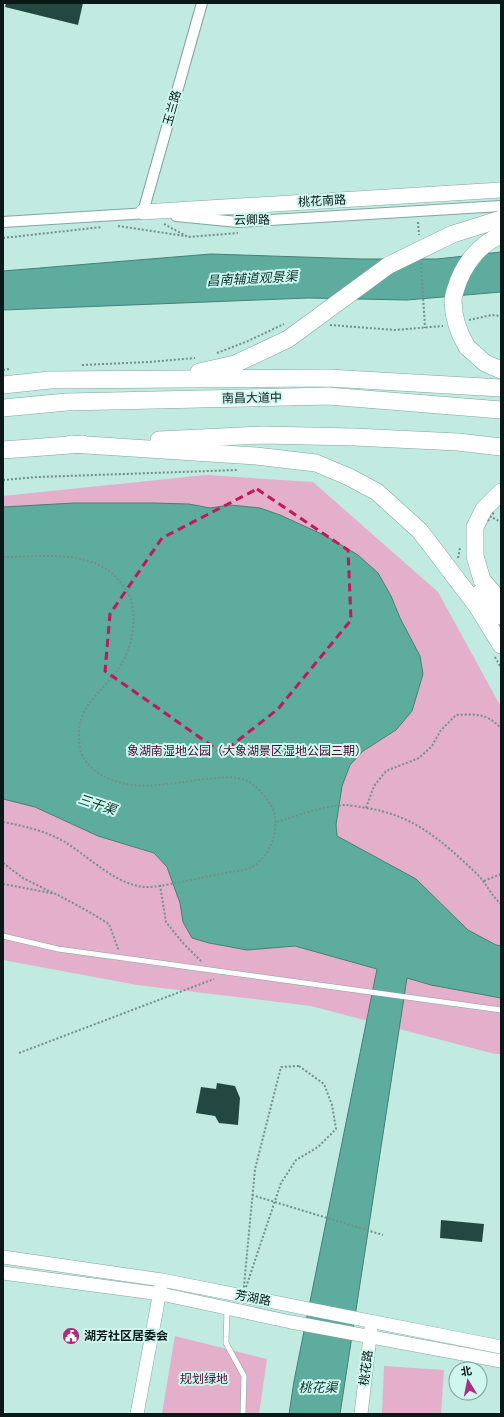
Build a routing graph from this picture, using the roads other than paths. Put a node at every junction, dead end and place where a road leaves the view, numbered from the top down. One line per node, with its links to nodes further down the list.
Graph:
1 (202, 3): 4 (street, 玉兰路)
2 (501, 190): 4 (main road, 桃花南路)
3 (501, 206): 4 (street, 云卿路)
4 (143, 212): 6 (street, 云卿路)
5 (501, 219): 9 (highway, bridge)
6 (3, 222)
7 (501, 234): 8 (highway, bridge)
8 (501, 370)
9 (50, 380): 10 (highway); 11 (highway)
10 (3, 384)
11 (501, 388)
12 (3, 408): 13 (highway, 南昌大道中)
13 (501, 410)
14 (71, 444): 15 (highway); 16 (highway); 18 (highway)
15 (501, 447)
16 (3, 450)
17 (501, 492): 19 (highway)
18 (420, 531): 20 (highway); 21 (highway)
19 (501, 599)
20 (501, 616)
21 (501, 645)
22 (3, 936): 23 (lane)
23 (501, 1010)
24 (3, 1257): 26 (street, 芳湖路)
25 (3, 1273): 27 (street, 芳湖路)
26 (162, 1280): 27 (street); 29 (street, 芳湖路)
27 (161, 1294): 28 (street, 芳湖路); 33 (street)
28 (227, 1308): 30 (street, 芳湖路); 34 (lane)
29 (372, 1322): 30 (street, 桃花路); 31 (street, 芳湖路)
30 (363, 1335): 32 (street, 芳湖路); 35 (street, 桃花路)
31 (501, 1347)
32 (501, 1361)
33 (137, 1414)
34 (243, 1414)
35 (361, 1414)

